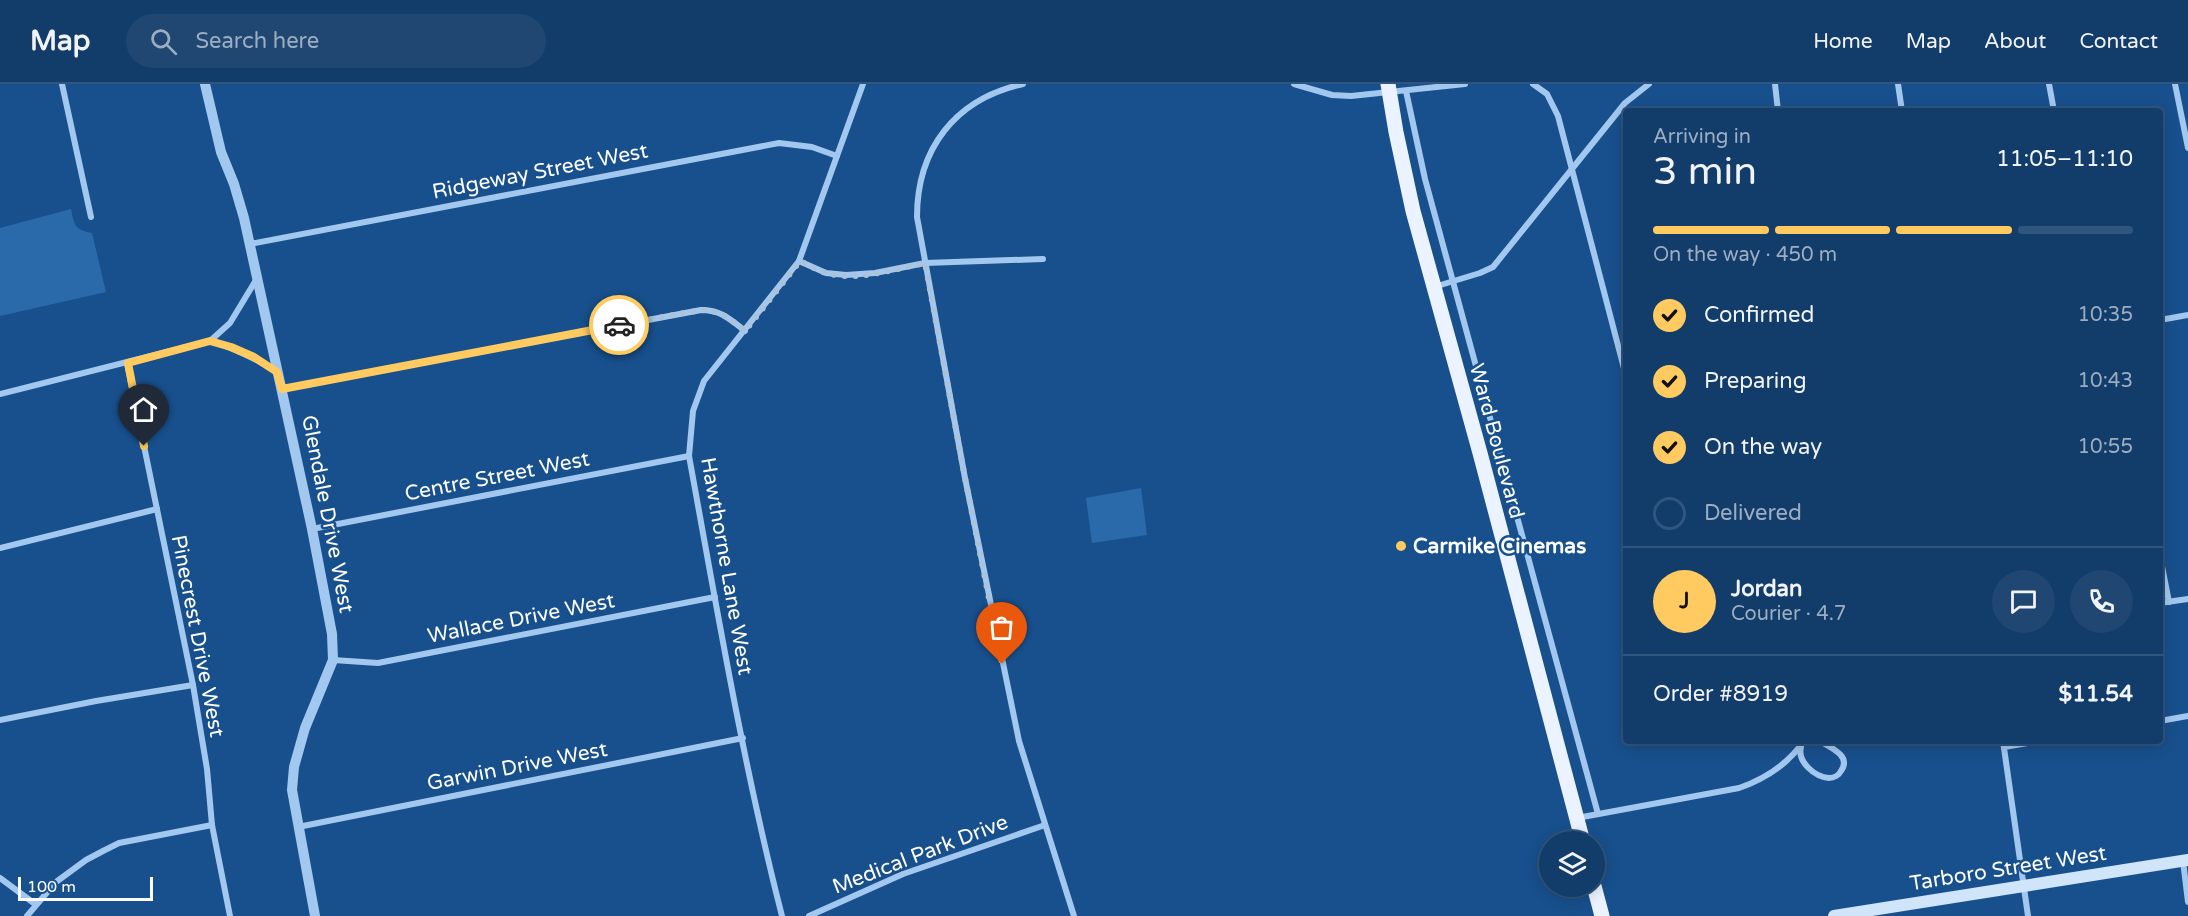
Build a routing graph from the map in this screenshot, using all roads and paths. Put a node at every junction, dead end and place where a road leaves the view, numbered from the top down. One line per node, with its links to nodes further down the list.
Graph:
1 (62, 84): 22 (street)
2 (205, 84): 23 (street, Glendale Drive West)
3 (862, 84): 20 (street, Hawthorne Lane West)
4 (1023, 84): 26 (street)
5 (1294, 84): 13 (street)
6 (1465, 84): 14 (street)
7 (1533, 84): 21 (street)
8 (1649, 84): 21 (street)
9 (1775, 84): 15 (street)
10 (1898, 84): 16 (street)
11 (2049, 84): 17 (street)
12 (2175, 84): 18 (street)
13 (1389, 88): 14 (street); 29 (main road, Ward Boulevard)
14 (1406, 91): 28 (street)
15 (1778, 108)
16 (1902, 108)
17 (2053, 108)
18 (2186, 127): 19 (street)
19 (2188, 148)
20 (837, 156): 23 (street, Ridgeway Street West); 25 (street, Hawthorne Lane West)
21 (1572, 168): 28 (street); 35 (street)
22 (91, 217)
23 (250, 244): 27 (street, Glendale Drive West)
24 (1043, 259): 26 (street)
25 (800, 261): 26 (street); 32 (street, Hawthorne Lane West)
26 (925, 263): 61 (street)
27 (256, 280): 33 (street); 36 (street, Glendale Drive West)
28 (1452, 282): 29 (street); 58 (street)
29 (1433, 287): 59 (main road, Ward Boulevard)
30 (2188, 315): 31 (street)
31 (2163, 319)
32 (745, 331): 37 (street); 39 (street, Hawthorne Lane West)
33 (210, 341): 34 (street); 36 (street)
34 (128, 363): 38 (street); 40 (street, Pinecrest Drive West)
35 (1623, 365)
36 (277, 372): 37 (street, Glendale Drive West)
37 (282, 389): 41 (street, Glendale Drive West)
38 (0, 394)
39 (689, 456): 41 (street, Centre Street West); 44 (street, Hawthorne Lane West)
40 (157, 508): 42 (street); 49 (street, Pinecrest Drive West)
41 (312, 529): 48 (street, Glendale Drive West)
42 (0, 548)
43 (2163, 571): 46 (street)
44 (715, 597): 48 (street, Wallace Drive West); 53 (street, Hawthorne Lane West)
45 (2188, 599): 46 (street)
46 (2169, 602): 47 (street)
47 (2163, 603)
48 (333, 660): 62 (street, Glendale Drive West)
49 (194, 685): 51 (street); 60 (street, Pinecrest Drive West)
50 (2188, 716): 52 (street)
51 (0, 720)
52 (2163, 720)
53 (743, 738): 62 (street, Garwin Drive West); 74 (street, Hawthorne Lane West)
54 (1802, 744): 58 (street)
55 (1803, 744): 56 (street)
56 (1825, 744)
57 (2003, 744): 66 (street)
58 (1598, 814): 59 (street)
59 (1577, 818): 63 (main road, Ward Boulevard)
60 (212, 825): 69 (street); 72 (street, Pinecrest Drive West)
61 (1045, 825): 75 (street, Medical Park Drive); 76 (street)
62 (298, 827): 73 (street, Glendale Drive West)
63 (1580, 831)
64 (2185, 861): 66 (main road, Tarboro Street West); 68 (street)
65 (0, 878): 69 (street)
66 (2025, 886): 70 (main road, Tarboro Street West); 79 (street)
67 (1597, 897): 77 (main road)
68 (2188, 902)
69 (35, 904): 71 (street)
70 (1882, 912): 78 (main road, Tarboro Street West)
71 (27, 916)
72 (230, 916)
73 (315, 916)
74 (782, 916)
75 (809, 916)
76 (1074, 916)
77 (1602, 916)
78 (1833, 916)
79 (2028, 916)

